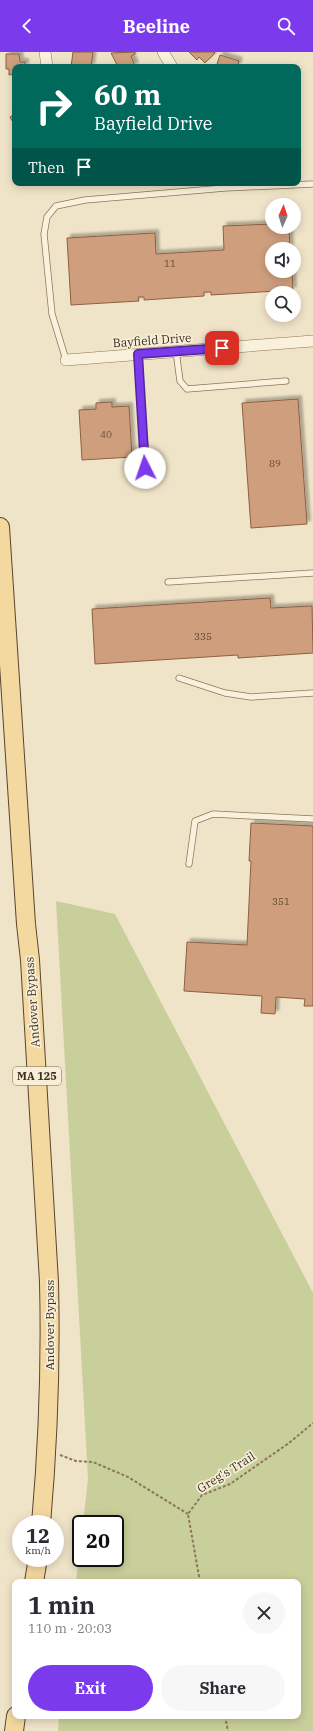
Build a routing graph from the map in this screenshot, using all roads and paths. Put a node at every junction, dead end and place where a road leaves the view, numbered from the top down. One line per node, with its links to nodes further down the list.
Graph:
1 (45, 52): 3 (street)
2 (162, 52): 4 (street)
3 (47, 64)
4 (170, 64)
5 (313, 184): 6 (lane)
6 (301, 185)
7 (269, 186): 11 (lane)
8 (313, 341): 9 (street, Bayfield Drive)
9 (176, 351): 10 (street, Bayfield Drive); 12 (lane)
10 (138, 354): 11 (street, Bayfield Drive); 13 (lane)
11 (66, 360)
12 (286, 381)
13 (145, 468)
14 (0, 527): 24 (main road, Andover Bypass / MA 125)
15 (313, 573): 16 (lane)
16 (168, 582)
17 (179, 678): 18 (lane)
18 (313, 693)
19 (313, 819): 20 (lane)
20 (189, 864)
21 (313, 1423): 23 (path, Greg's Trail)
22 (58, 1454): 23 (path)
23 (188, 1514): 27 (path)
24 (42, 1515)
25 (36, 1567): 26 (main road)
26 (34, 1579)
27 (199, 1579)
28 (16, 1719): 30 (main road)
29 (226, 1719): 31 (path)
30 (14, 1731)
31 (228, 1731)

